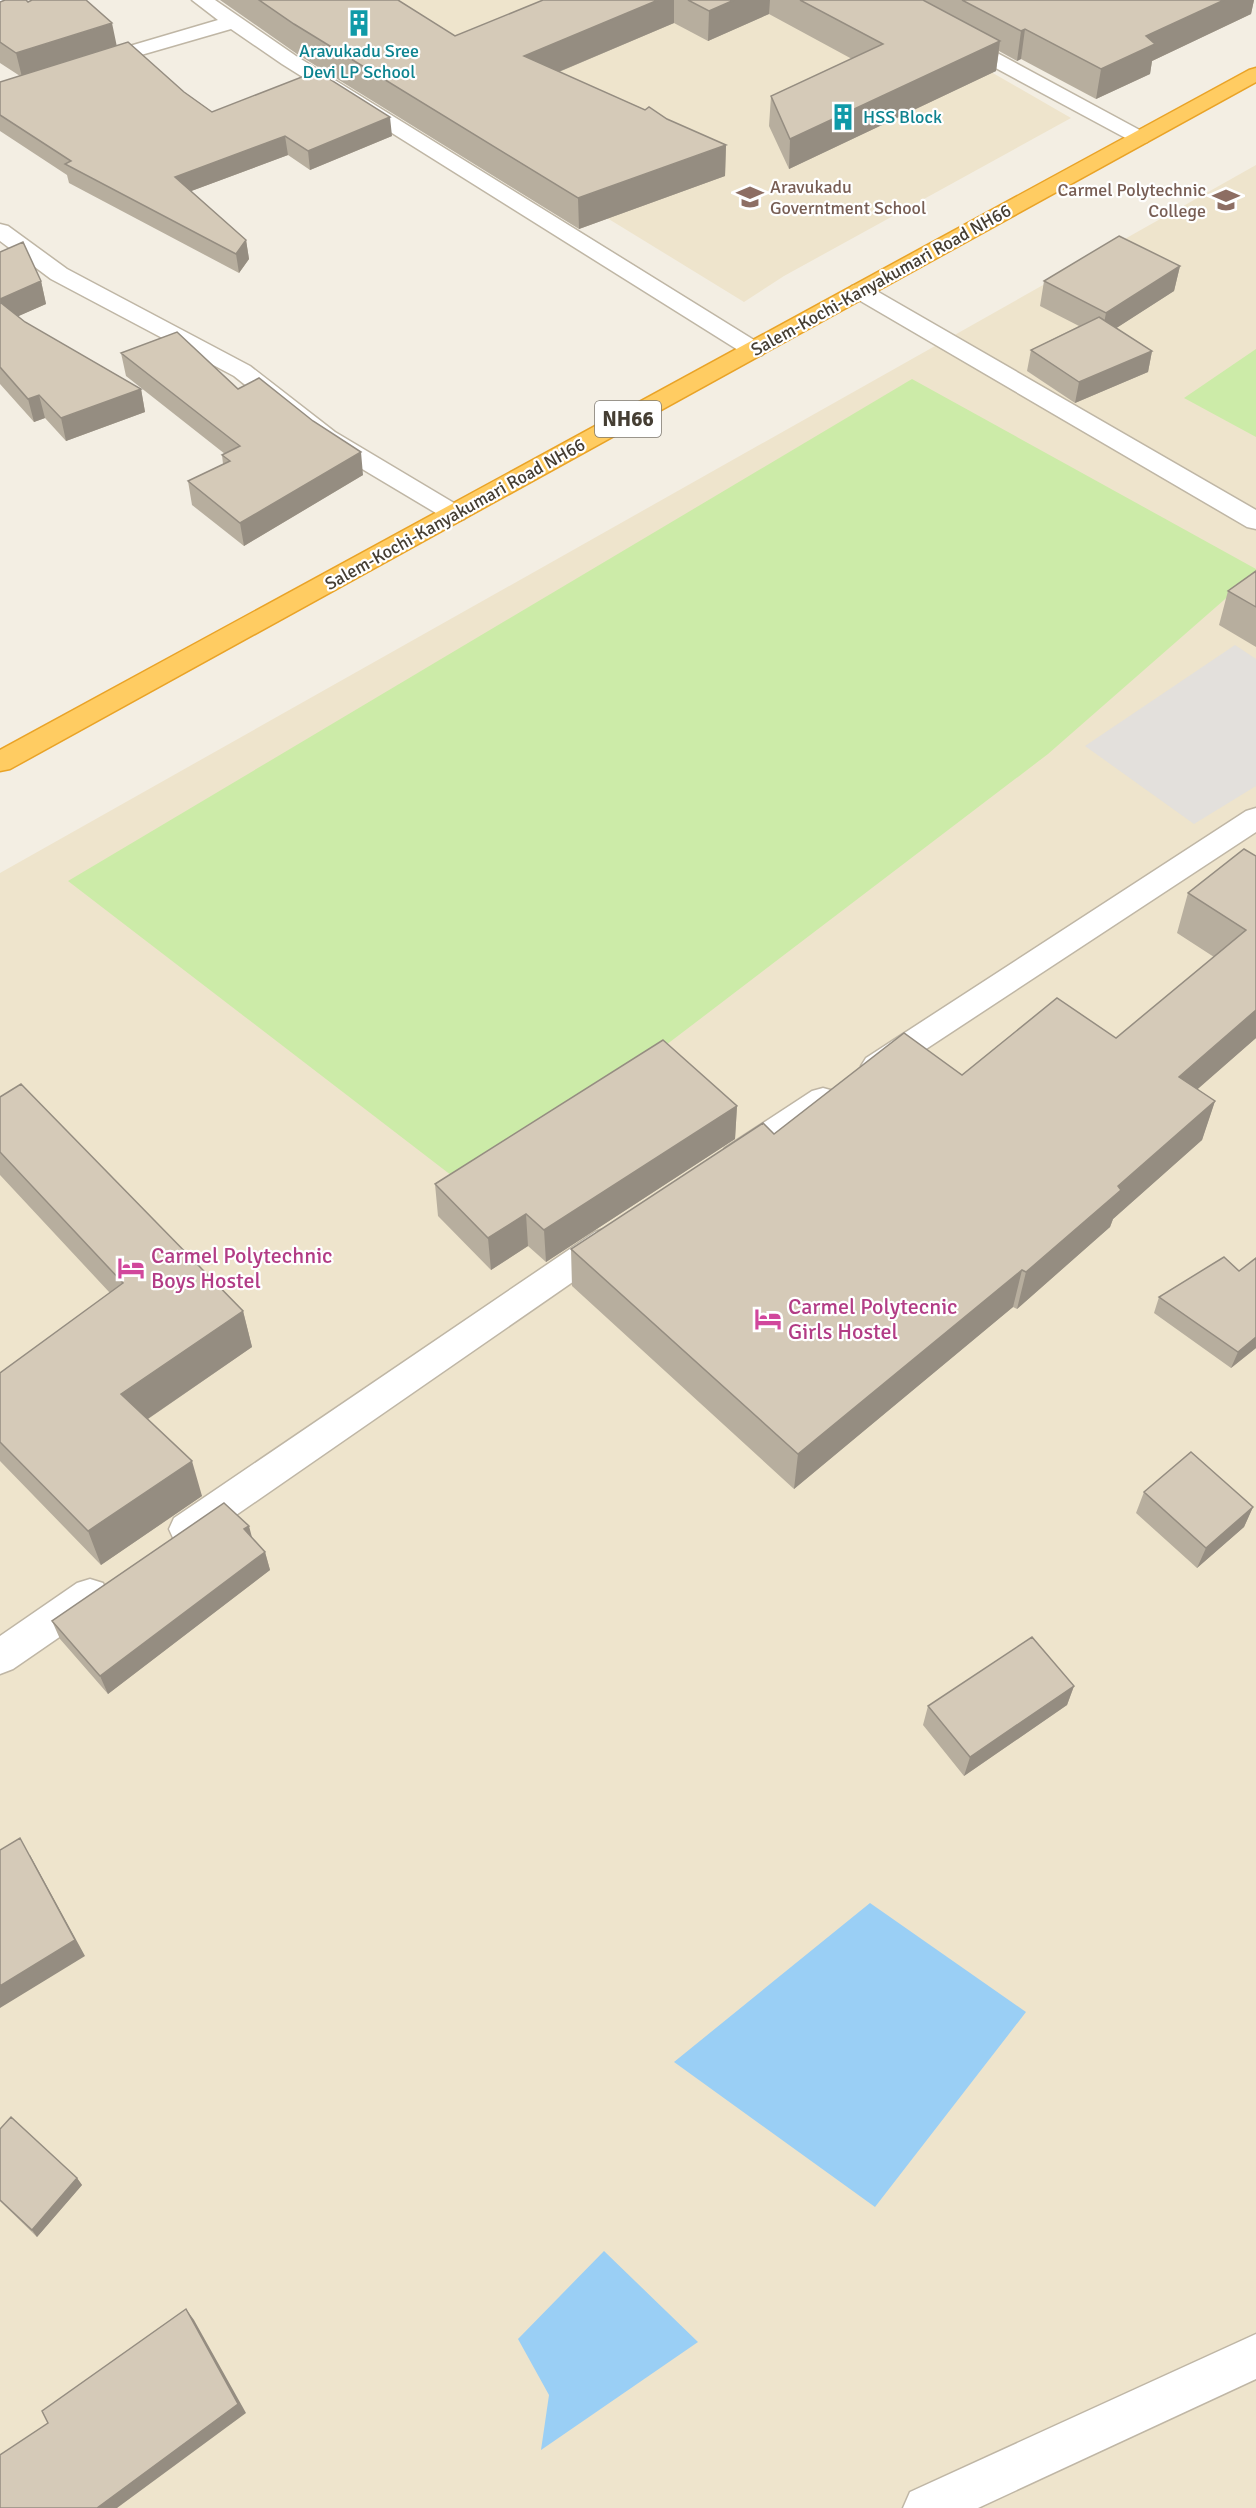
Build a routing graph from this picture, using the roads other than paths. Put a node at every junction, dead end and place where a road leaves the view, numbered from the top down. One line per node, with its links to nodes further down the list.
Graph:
1 (202, 0): 3 (street)
2 (885, 0): 6 (street)
3 (234, 22): 4 (street); 9 (street)
4 (81, 66)
5 (1256, 74): 6 (highway, Salem-Kochi-Kanyakumari Road NH66 / NH66)
6 (1140, 138): 8 (highway, Salem-Kochi-Kanyakumari Road NH66 / NH66)
7 (0, 231): 10 (street)
8 (860, 291): 9 (highway, Salem-Kochi-Kanyakumari Road NH66 / NH66); 11 (street)
9 (754, 350): 10 (highway, Salem-Kochi-Kanyakumari Road NH66 / NH66)
10 (455, 514): 12 (highway, Salem-Kochi-Kanyakumari Road NH66 / NH66)
11 (1256, 520)
12 (0, 762)
13 (1256, 818): 14 (street)
14 (716, 1170)
15 (636, 1222): 16 (street)
16 (166, 1543)
17 (117, 1577): 18 (street)
18 (0, 1657)
19 (1256, 2356): 20 (street)
20 (926, 2508)

